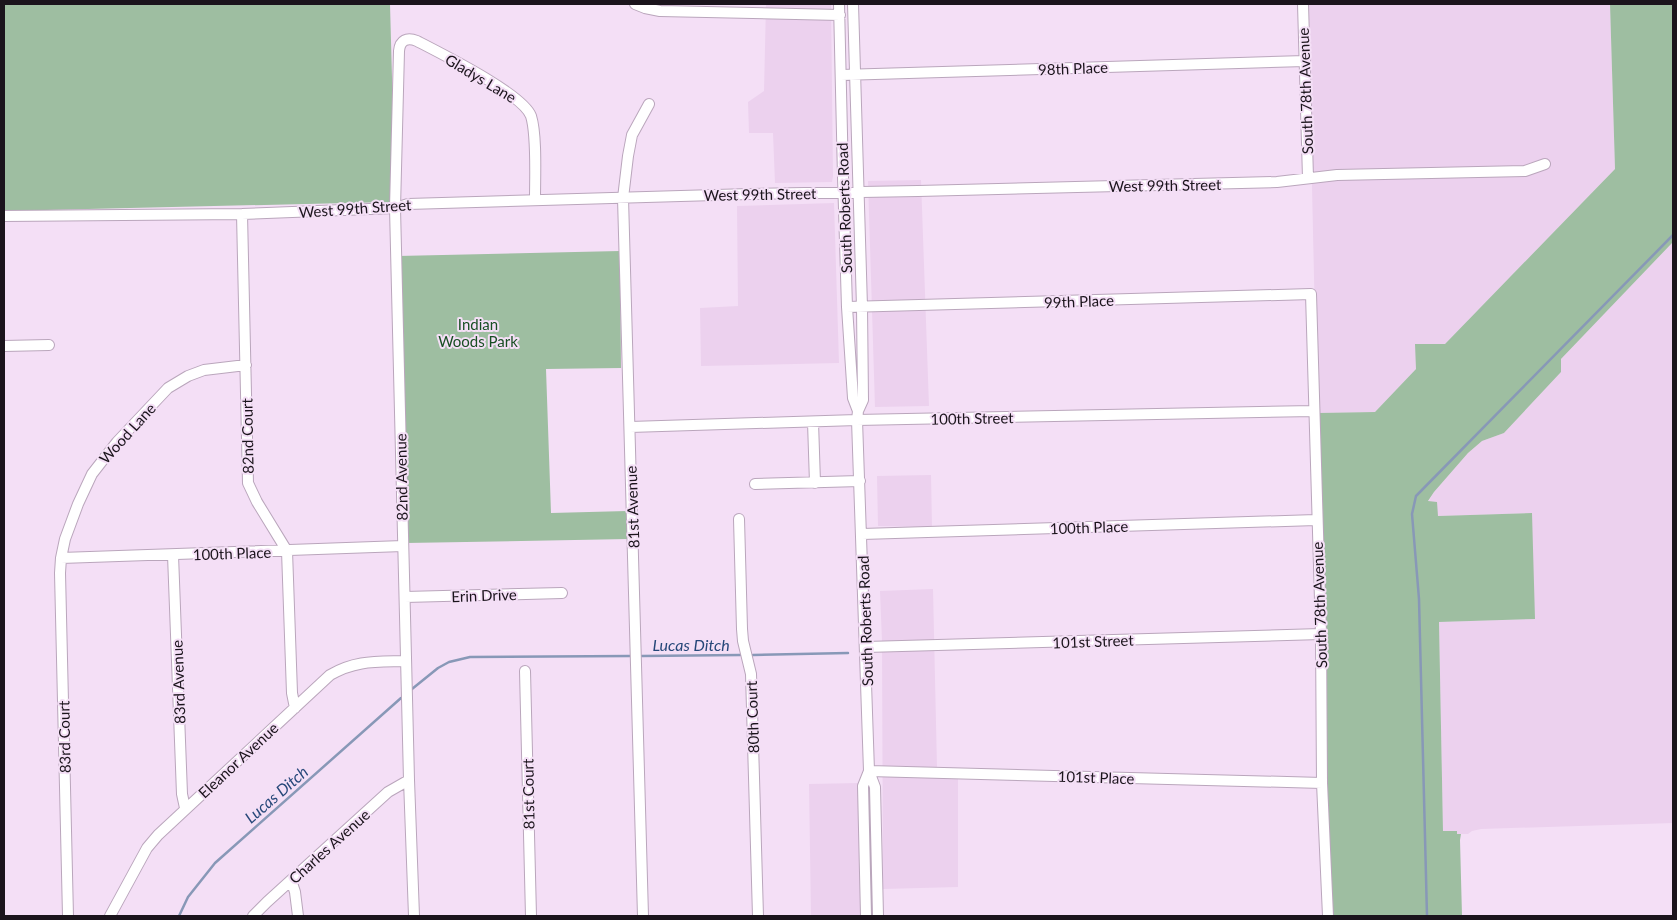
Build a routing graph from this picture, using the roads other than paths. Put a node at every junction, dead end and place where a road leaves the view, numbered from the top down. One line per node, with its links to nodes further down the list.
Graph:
1 (635, 4): 5 (street)
2 (839, 4): 6 (street, South Roberts Road)
3 (853, 4): 9 (street, South Roberts Road)
4 (1302, 4): 8 (street, South 78th Avenue)
5 (694, 8): 6 (street)
6 (840, 15): 10 (street, South Roberts Road)
7 (404, 40): 17 (street, Gladys Lane); 18 (street, 82nd Avenue)
8 (1304, 61): 9 (street, 98th Place); 13 (street, South 78th Avenue)
9 (855, 74): 10 (street, 98th Place); 15 (street, South Roberts Road)
10 (841, 75): 14 (street, South Roberts Road)
11 (649, 104): 16 (street, 81st Avenue)
12 (1545, 164): 13 (street, West 99th Street)
13 (1308, 178): 15 (street, West 99th Street)
14 (843, 192): 15 (street, West 99th Street); 16 (street, West 99th Street); 22 (street, South Roberts Road)
15 (858, 192): 23 (street, South Roberts Road)
16 (623, 198): 17 (street, West 99th Street); 30 (street, 81st Avenue)
17 (535, 199): 18 (street, West 99th Street)
18 (395, 208): 19 (street, West 99th Street); 37 (street, 82nd Avenue)
19 (242, 214): 20 (street, West 99th Street); 26 (street, 82nd Court)
20 (4, 216)
21 (1311, 294): 23 (street, 99th Place); 27 (street, South 78th Avenue)
22 (847, 307): 23 (street, 99th Place); 28 (street, South Roberts Road)
23 (862, 307): 28 (street, South Roberts Road)
24 (49, 345): 25 (street)
25 (4, 346)
26 (246, 366): 38 (street, 82nd Court); 40 (street, Wood Lane)
27 (1314, 411): 28 (street, 100th Street); 35 (street, South 78th Avenue)
28 (858, 415): 29 (street, 100th Street); 31 (street, South Roberts Road)
29 (813, 422): 30 (street, 100th Street); 32 (street)
30 (630, 427): 59 (street, 81st Avenue)
31 (860, 481): 32 (street); 36 (street, South Roberts Road)
32 (815, 483): 33 (street)
33 (755, 484)
34 (739, 519): 60 (street, 80th Court)
35 (1316, 520): 36 (street, 100th Place); 43 (street, South 78th Avenue)
36 (862, 534): 44 (street, South Roberts Road)
37 (403, 546): 38 (street, 100th Place); 42 (street, 82nd Avenue)
38 (287, 551): 39 (street, 100th Place); 47 (street, 82nd Court)
39 (173, 555): 40 (street, 100th Place); 51 (street, 83rd Avenue)
40 (61, 558): 53 (street, 83rd Court)
41 (562, 593): 42 (street, Erin Drive)
42 (405, 598): 45 (street, 82nd Avenue)
43 (1320, 634): 44 (street, 101st Street); 50 (street, South 78th Avenue)
44 (866, 648): 48 (street, South Roberts Road)
45 (406, 661): 47 (street, Eleanor Avenue); 49 (street, 82nd Avenue)
46 (525, 671): 58 (street, 81st Court)
47 (295, 708): 51 (street, Eleanor Avenue)
48 (869, 771): 50 (street, 101st Place); 61 (street, South Roberts Road); 62 (street, South Roberts Road)
49 (409, 780): 52 (street, Charles Avenue); 57 (street, 82nd Avenue)
50 (1322, 783): 63 (street, South 78th Avenue)
51 (185, 808): 54 (street, Eleanor Avenue)
52 (291, 880): 55 (street, Charles Avenue); 56 (street)
53 (68, 916)
54 (110, 916)
55 (253, 916)
56 (298, 916)
57 (414, 916)
58 (530, 916)
59 (643, 916)
60 (758, 916)
61 (866, 916)
62 (878, 916)
63 (1328, 916)

